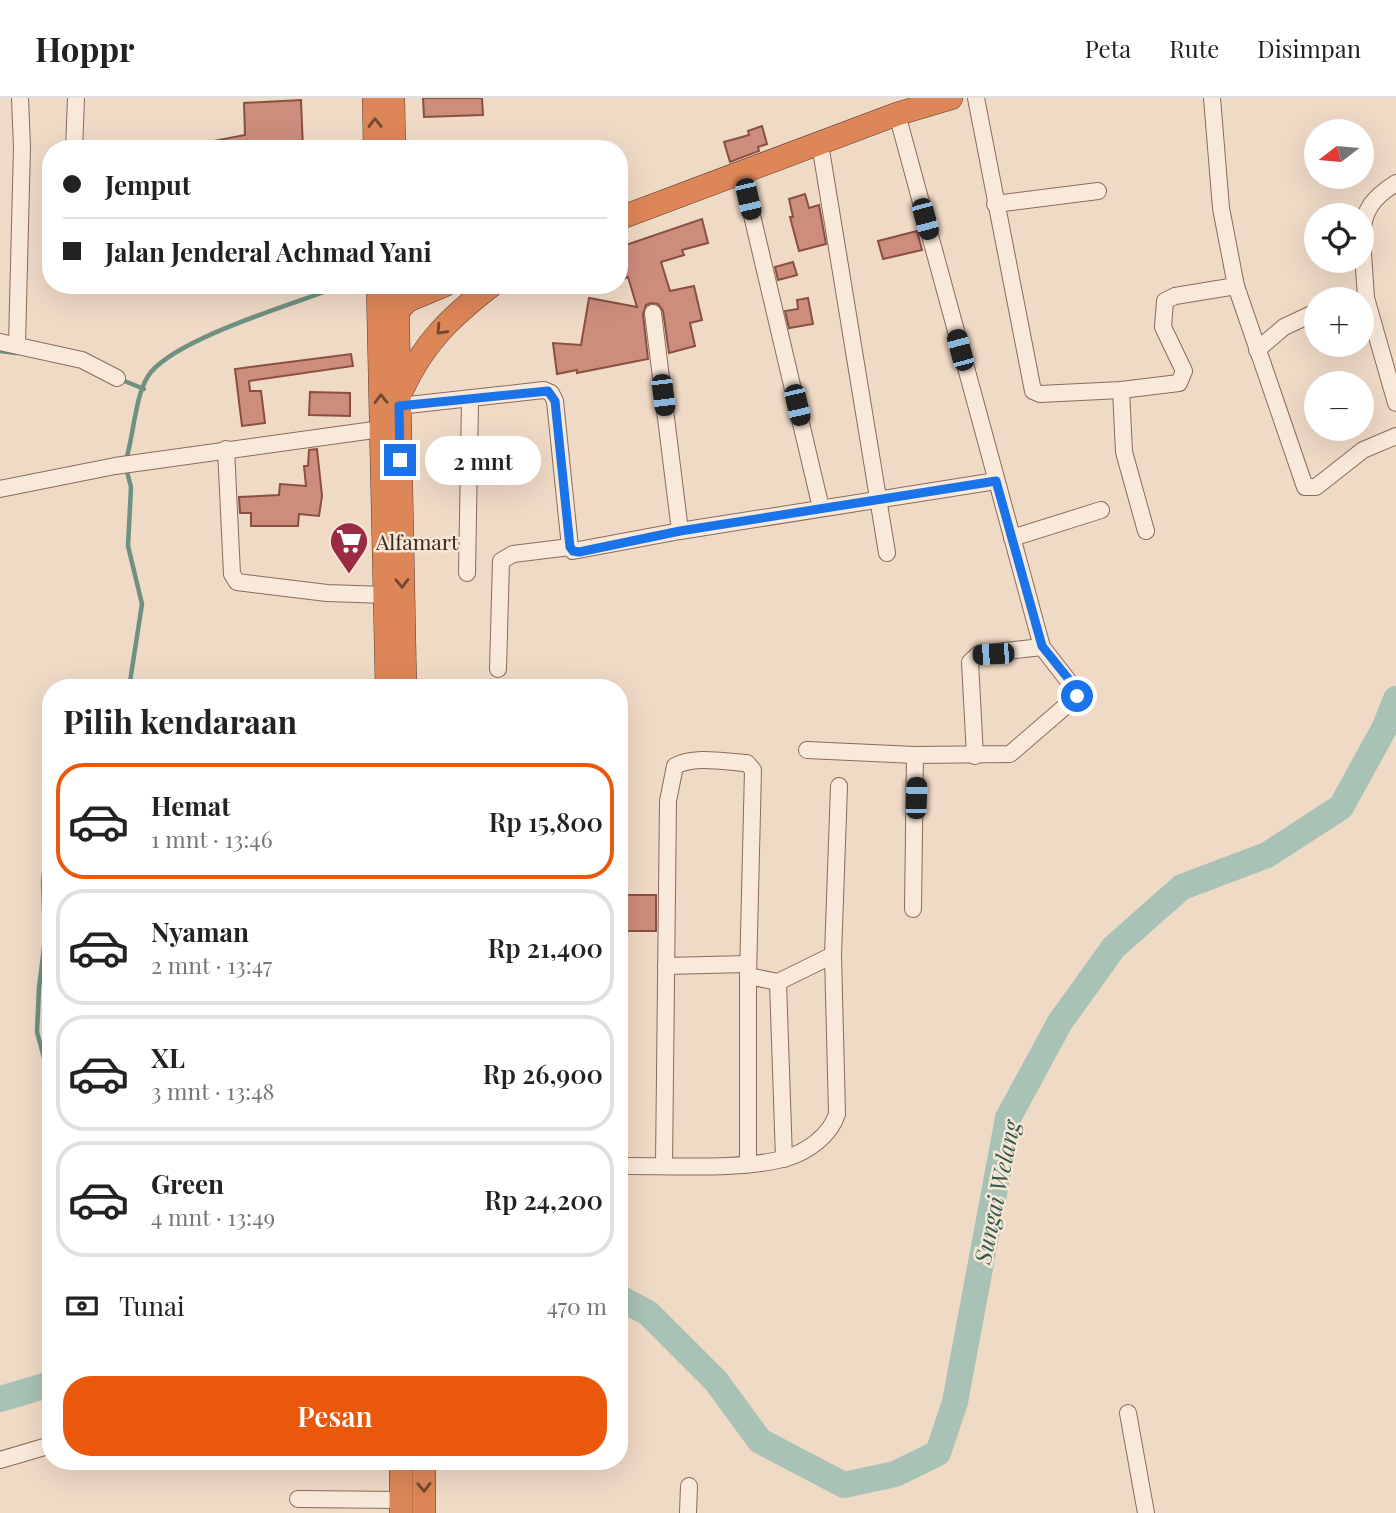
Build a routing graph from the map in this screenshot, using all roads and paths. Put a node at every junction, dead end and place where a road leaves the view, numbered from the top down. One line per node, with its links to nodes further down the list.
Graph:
1 (20, 98): 29 (street)
2 (76, 98): 9 (street)
3 (374, 98): 10 (highway, one-way to 3)
4 (393, 98): 11 (highway)
5 (951, 98): 8 (highway)
6 (976, 98): 17 (street)
7 (1212, 98): 19 (street)
8 (897, 114): 12 (highway); 40 (street)
9 (74, 140)
10 (375, 140)
11 (394, 140)
12 (820, 144): 13 (highway); 42 (street)
13 (742, 173): 18 (highway); 43 (street)
14 (1396, 183): 16 (street)
15 (1098, 191): 17 (street)
16 (1371, 203)
17 (995, 204): 33 (street)
18 (628, 215)
19 (1236, 286): 31 (street); 33 (street)
20 (379, 294): 30 (highway)
21 (397, 294): 24 (highway)
22 (425, 294): 24 (highway)
23 (480, 294): 34 (highway, one-way to 34)
24 (397, 310): 30 (highway); 34 (highway)
25 (653, 313): 45 (street)
26 (1304, 318): 31 (street)
27 (1374, 332): 36 (street)
28 (0, 342): 29 (street)
29 (17, 344): 32 (street)
30 (380, 346): 37 (highway, one-way to 30)
31 (1257, 350): 38 (street)
32 (117, 378)
33 (1121, 390): 46 (street)
34 (400, 399): 35 (street); 55 (highway, one-way to 55)
35 (470, 401): 48 (street); 50 (street)
36 (1396, 403)
37 (381, 429): 39 (street); 51 (highway)
38 (1396, 436)
39 (226, 449): 41 (street); 51 (street)
40 (996, 481): 42 (street); 47 (street)
41 (0, 489)
42 (877, 499): 43 (street); 49 (street)
43 (821, 508): 45 (street)
44 (1101, 510): 47 (street)
45 (680, 531): 48 (street)
46 (1146, 531)
47 (1012, 538): 52 (street)
48 (570, 547): 53 (street)
49 (887, 553)
50 (467, 573)
51 (385, 595): 54 (highway)
52 (1042, 646): 58 (street); 58 (street)
53 (498, 669)
54 (387, 679)
55 (405, 679)
56 (807, 750): 57 (street)
57 (915, 755): 58 (street); 60 (street)
58 (975, 756)
59 (839, 786): 61 (street)
60 (913, 909)
61 (833, 955): 64 (street); 65 (street)
62 (666, 967): 63 (street); 63 (street); 67 (street)
63 (748, 970): 64 (street); 66 (street)
64 (778, 982): 65 (street)
65 (785, 1159): 66 (street)
66 (748, 1163): 67 (street)
67 (664, 1165): 68 (street)
68 (628, 1166)
69 (1128, 1413): 79 (street)
70 (42, 1448): 71 (street)
71 (0, 1460)
72 (401, 1470): 76 (highway)
73 (424, 1470): 77 (highway, one-way to 77)
74 (690, 1486): 78 (street)
75 (298, 1499): 76 (street)
76 (401, 1506)
77 (424, 1513)
78 (688, 1513)
79 (1146, 1513)

